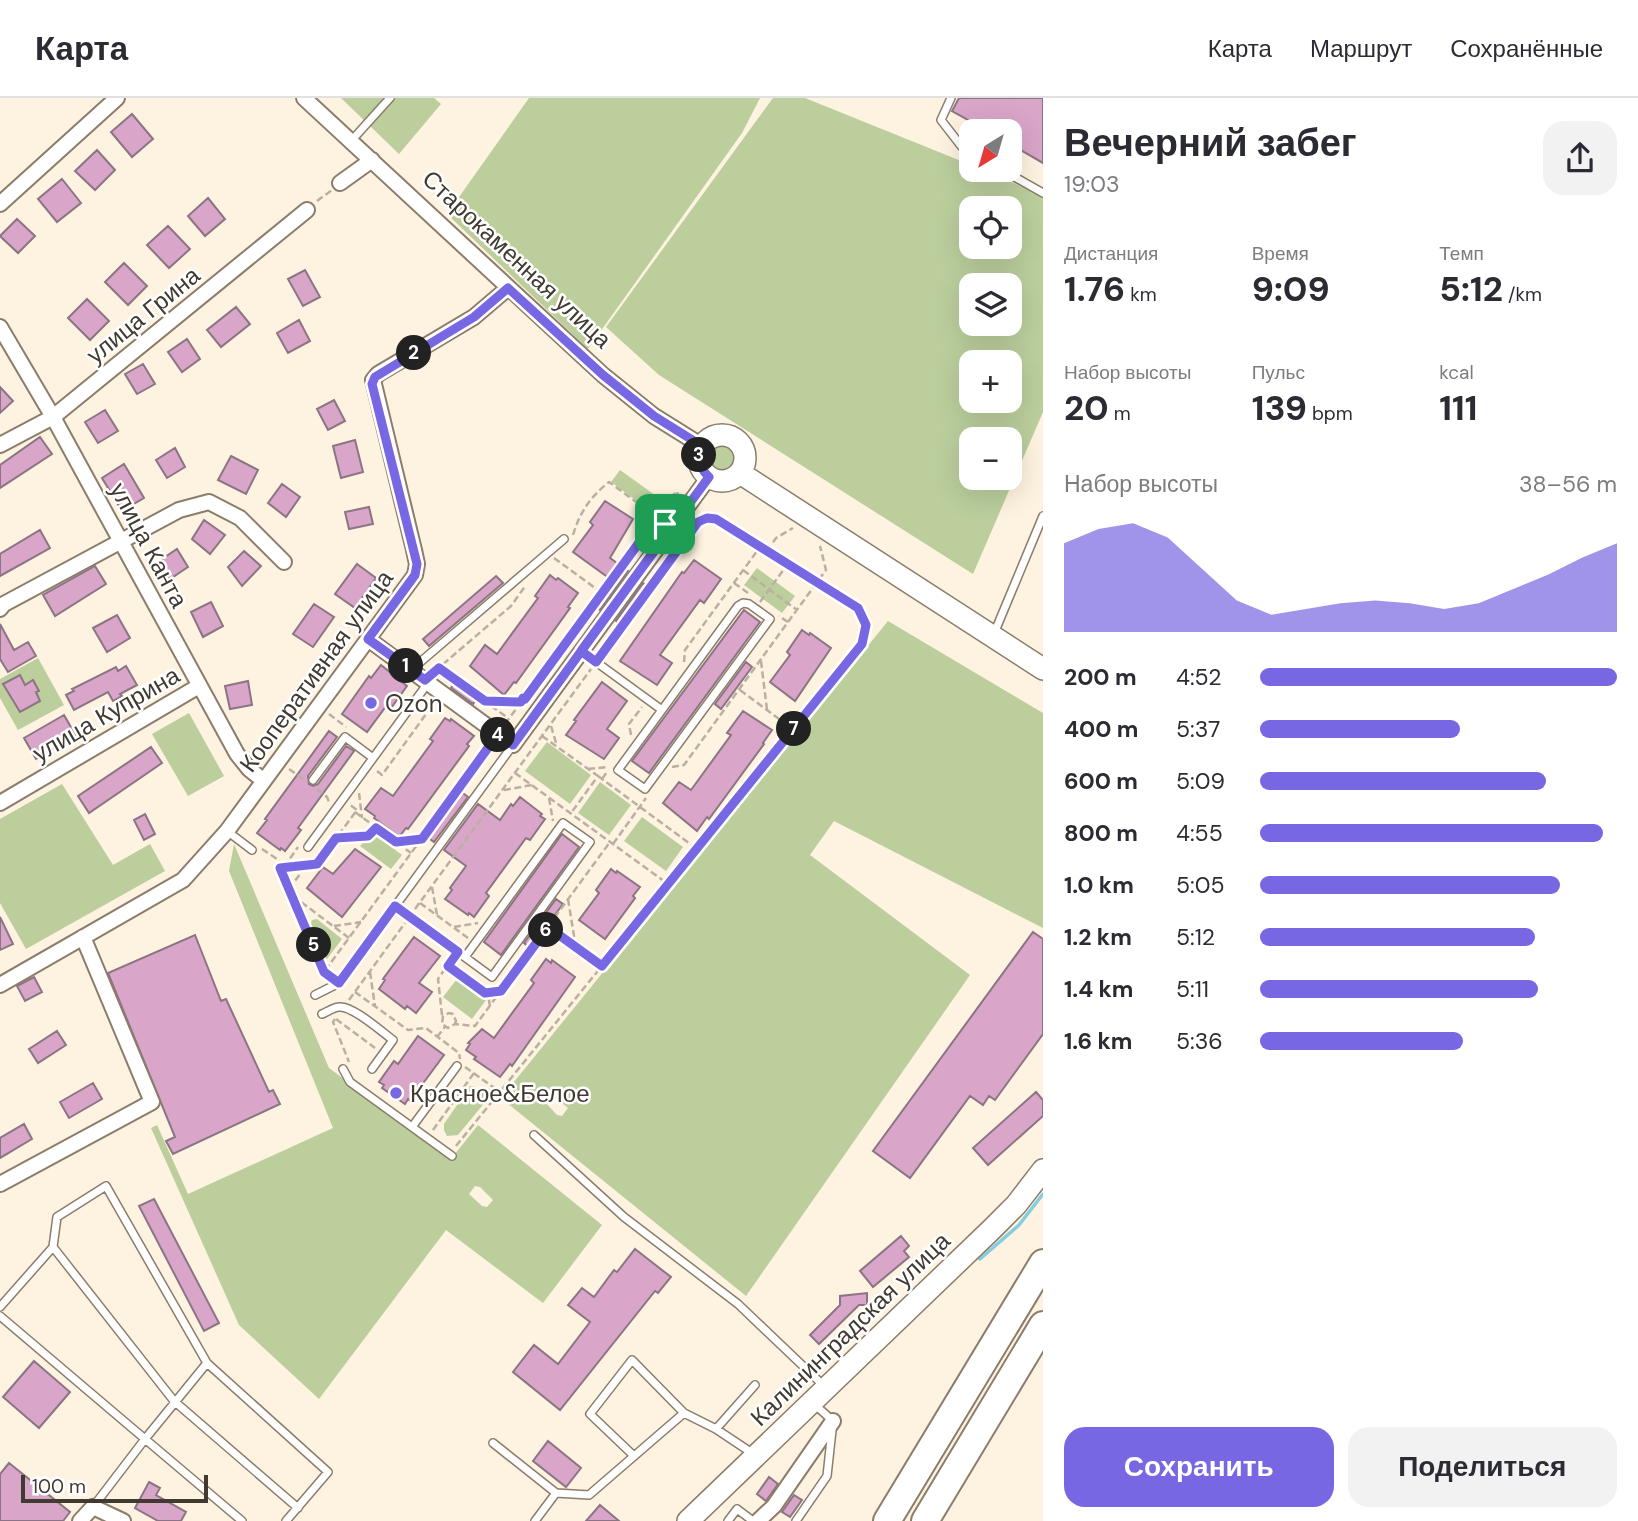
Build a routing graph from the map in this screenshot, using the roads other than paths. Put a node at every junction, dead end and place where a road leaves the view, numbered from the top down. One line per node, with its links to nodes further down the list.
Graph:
1 (117, 98): 11 (street)
2 (304, 98): 5 (street, Старокаменная улица)
3 (390, 98): 5 (lane)
4 (951, 98): 6 (lane)
5 (352, 140): 7 (street, Старокаменная улица)
6 (959, 143)
7 (372, 160): 9 (street); 13 (street, Старокаменная улица)
8 (1022, 181): 10 (lane)
9 (340, 184)
10 (1043, 193)
11 (0, 204)
12 (307, 210): 15 (street, улица Грина)
13 (508, 288): 17 (street, Старокаменная улица); 26 (street, Кооперативная улица)
14 (0, 327): 15 (street, улица Канта)
15 (53, 417): 16 (street, улица Грина); 22 (street, улица Канта)
16 (0, 444)
17 (695, 446): 18 (street); 19 (street)
18 (740, 473): 19 (street); 25 (street)
19 (702, 479): 27 (street)
20 (1043, 516): 25 (lane)
21 (567, 540): 29 (lane)
22 (121, 541): 23 (street); 24 (street); 31 (street, улица Канта)
23 (284, 562)
24 (0, 609)
25 (993, 636): 28 (street)
26 (368, 639): 29 (street); 35 (street, Кооперативная улица)
27 (581, 651): 32 (lane); 33 (street)
28 (1043, 669)
29 (411, 670): 30 (street)
30 (426, 682): 33 (street); 34 (lane)
31 (199, 686): 35 (street, улица Канта); 37 (street, улица Куприна)
32 (662, 710): 32 (lane)
33 (513, 745): 41 (lane)
34 (373, 758): 36 (lane); 39 (lane)
35 (264, 781): 38 (street, Кооперативная улица)
36 (311, 783)
37 (0, 803)
38 (227, 831): 40 (lane); 42 (street, Кооперативная улица)
39 (305, 845)
40 (252, 850)
41 (395, 906): 43 (lane); 45 (lane)
42 (83, 937): 44 (street, Кооперативная улица); 54 (street)
43 (465, 957): 43 (lane)
44 (0, 985)
45 (315, 995)
46 (322, 1014): 49 (lane)
47 (461, 1066): 50 (lane)
48 (347, 1067): 50 (lane)
49 (372, 1069)
50 (412, 1127): 52 (lane)
51 (534, 1135): 62 (lane)
52 (453, 1152)
53 (1043, 1170): 62 (street, Калининградская улица)
54 (0, 1184)
55 (53, 1247): 57 (lane); 60 (lane); 63 (lane)
56 (1043, 1264): 74 (highway)
57 (0, 1307)
58 (0, 1316): 67 (lane)
59 (1043, 1325): 85 (highway)
60 (207, 1363): 63 (lane); 73 (lane)
61 (755, 1385): 66 (lane)
62 (820, 1396): 65 (lane); 70 (street, Калининградская улица)
63 (174, 1401): 67 (lane); 73 (lane)
64 (684, 1413): 66 (lane); 69 (lane); 69 (lane)
65 (833, 1421): 82 (street); 83 (lane)
66 (716, 1429): 70 (lane)
67 (145, 1439): 72 (lane); 78 (lane)
68 (494, 1443): 71 (lane)
69 (634, 1456): 71 (lane)
70 (756, 1456): 75 (street, Калининградская улица)
71 (556, 1493): 80 (lane)
72 (93, 1507): 76 (street); 77 (street)
73 (298, 1508): 79 (lane)
74 (893, 1512): 84 (street)
75 (696, 1518)
76 (80, 1521)
77 (123, 1521)
78 (242, 1521)
79 (286, 1521)
80 (535, 1521)
81 (728, 1521): 82 (lane)
82 (755, 1521)
83 (796, 1521)
84 (879, 1521)
85 (925, 1521)

